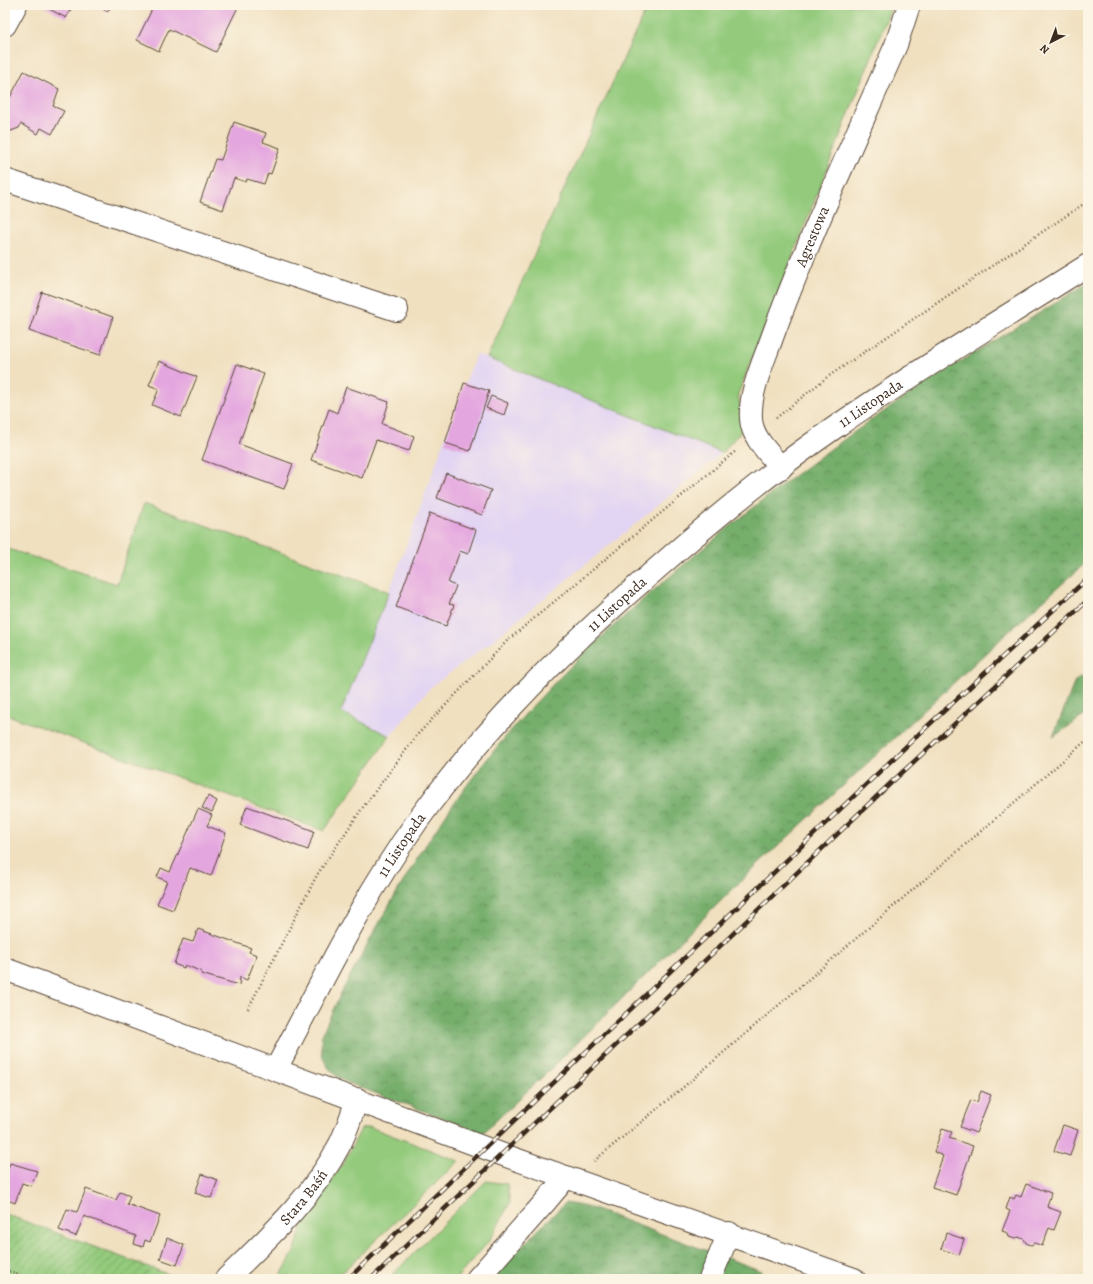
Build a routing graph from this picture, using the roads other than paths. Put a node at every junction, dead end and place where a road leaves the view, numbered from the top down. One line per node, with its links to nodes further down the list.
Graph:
1 (16, 5): 3 (street)
2 (909, 5): 7 (street, Agrestowa)
3 (5, 25)
4 (5, 180): 6 (street)
5 (1088, 266): 7 (street, 11 Listopada)
6 (397, 310)
7 (781, 468): 9 (street, 11 Listopada)
8 (5, 969): 9 (street)
9 (276, 1069): 10 (street)
10 (357, 1099): 11 (street); 13 (street, Stara Baśń)
11 (566, 1177): 12 (street); 14 (street)
12 (728, 1233): 15 (street); 16 (street)
13 (226, 1279)
14 (477, 1279)
15 (710, 1279)
16 (854, 1279)

